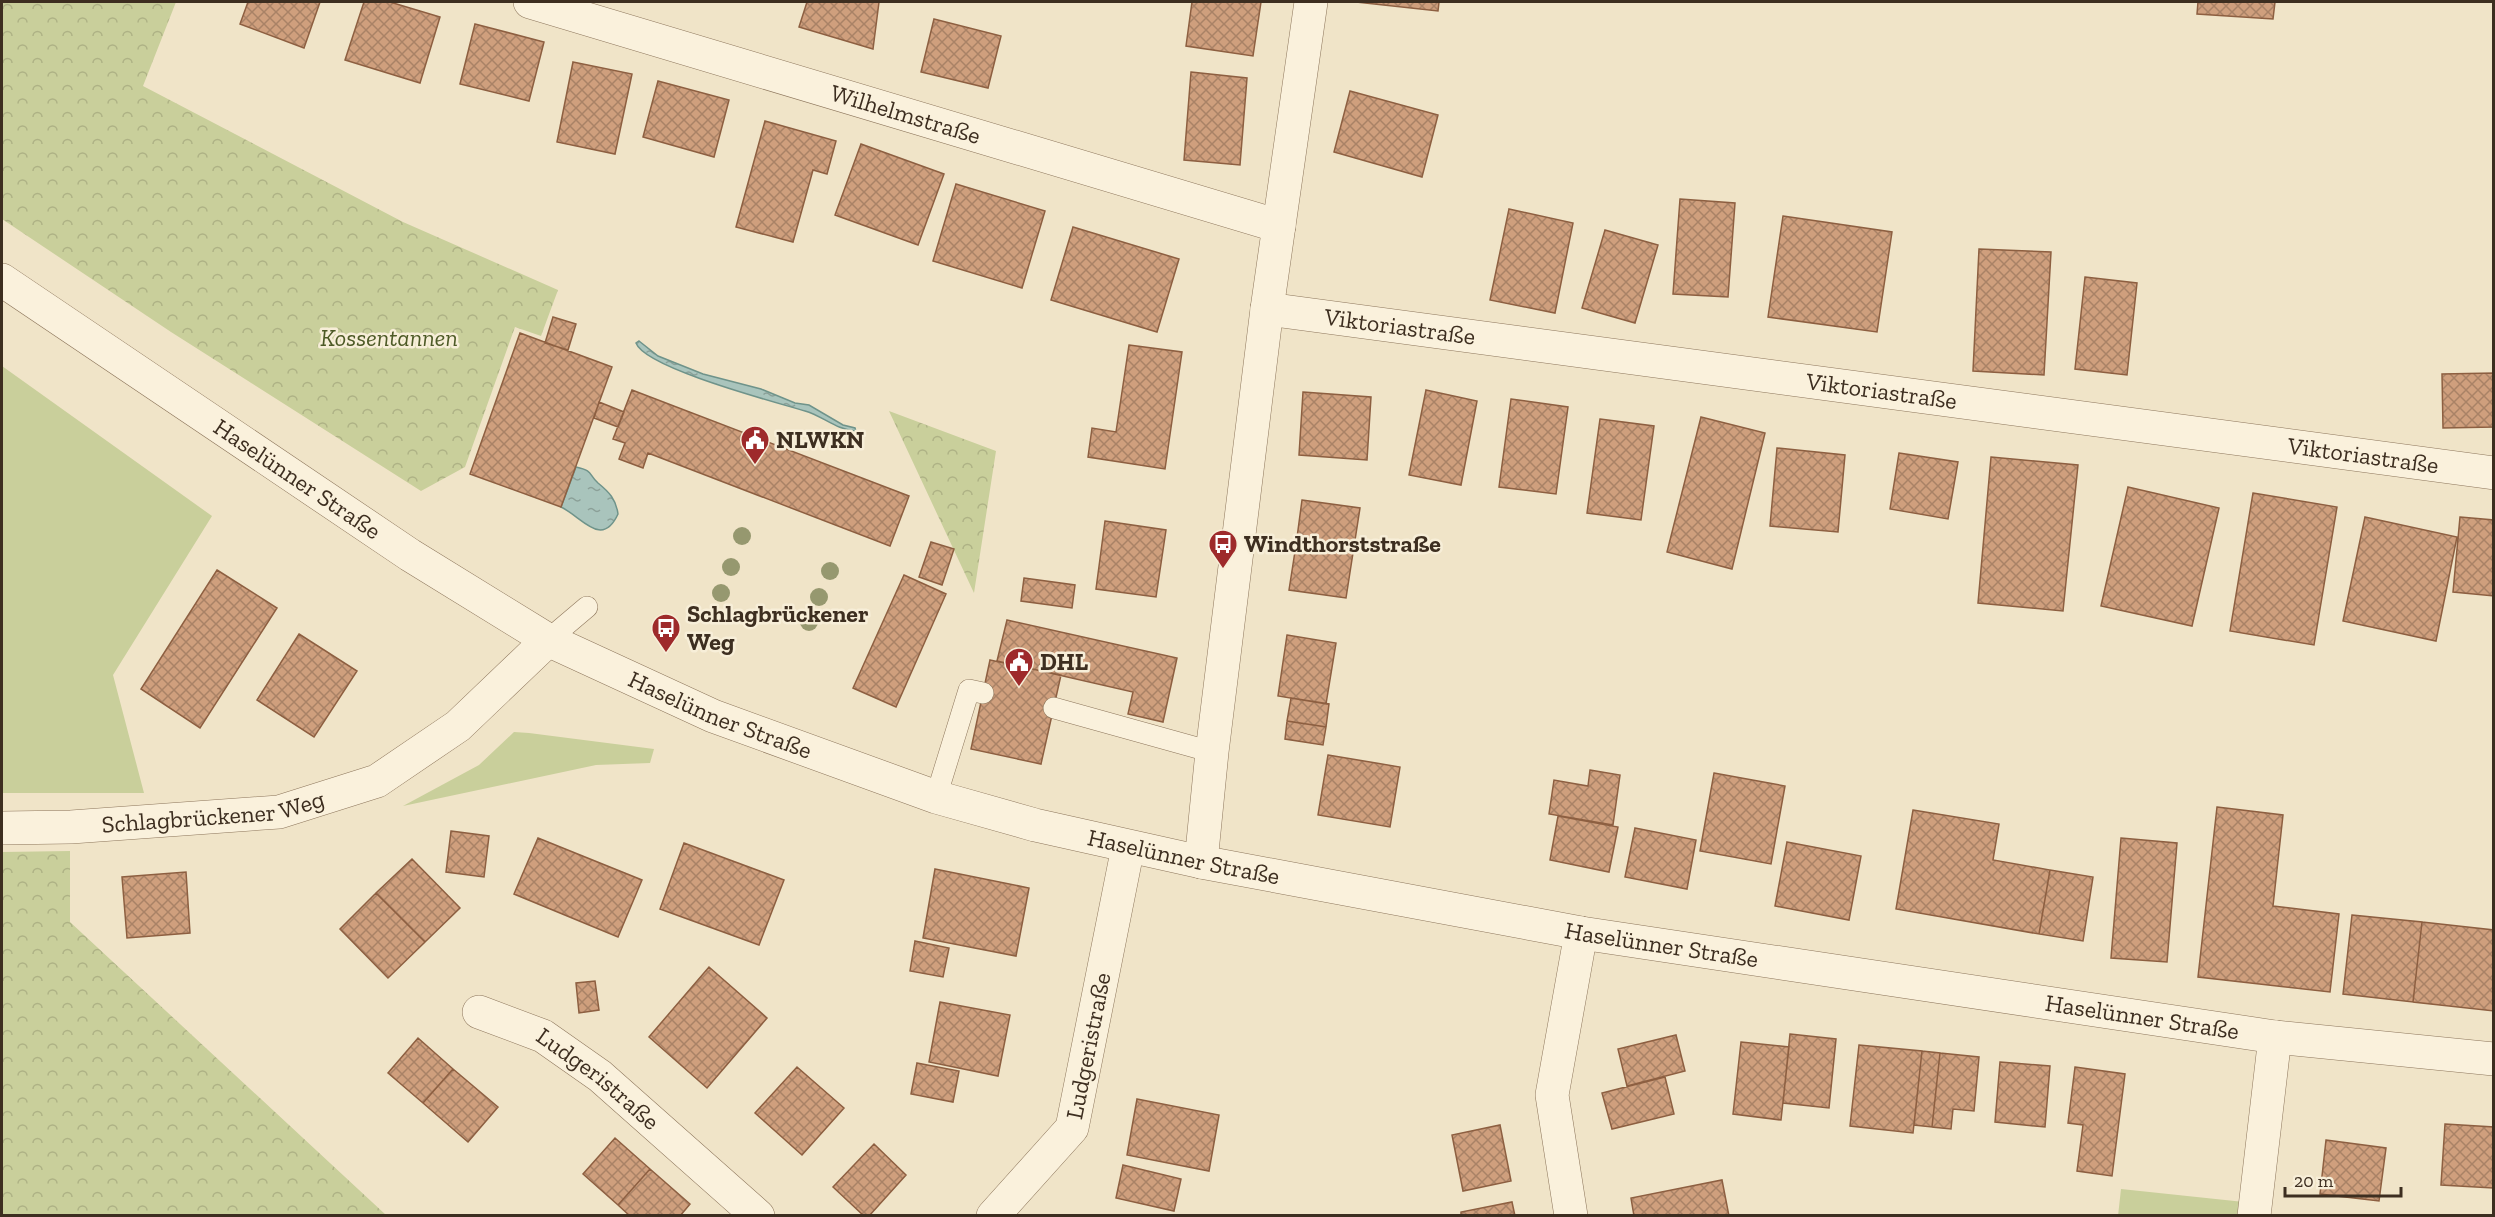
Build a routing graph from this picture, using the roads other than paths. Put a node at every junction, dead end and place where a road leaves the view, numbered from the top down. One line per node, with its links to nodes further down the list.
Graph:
1 (530, 2): 3 (street, Wilhelmstraße)
2 (1311, 2): 3 (street)
3 (1279, 226): 5 (street)
4 (2, 280): 8 (street, Haselünner Straße)
5 (1267, 309): 6 (street, Viktoriastraße); 11 (street)
6 (2493, 473)
7 (587, 607): 8 (lane)
8 (548, 640): 12 (street, Haselünner Straße); 13 (street, Schlagbrückener Weg)
9 (983, 693): 12 (lane)
10 (1054, 708): 11 (lane)
11 (1212, 752): 15 (street)
12 (936, 797): 14 (street, Haselünner Straße)
13 (2, 828)
14 (1128, 847): 15 (street, Haselünner Straße); 21 (street, Ludgeristraße)
15 (1201, 862): 16 (street, Haselünner Straße)
16 (1581, 933): 18 (street, Haselünner Straße); 22 (street)
17 (479, 1012): 20 (street, Ludgeristraße)
18 (2275, 1036): 19 (street, Haselünner Straße); 23 (street)
19 (2493, 1059)
20 (758, 1215)
21 (993, 1215)
22 (1571, 1215)
23 (2254, 1215)

